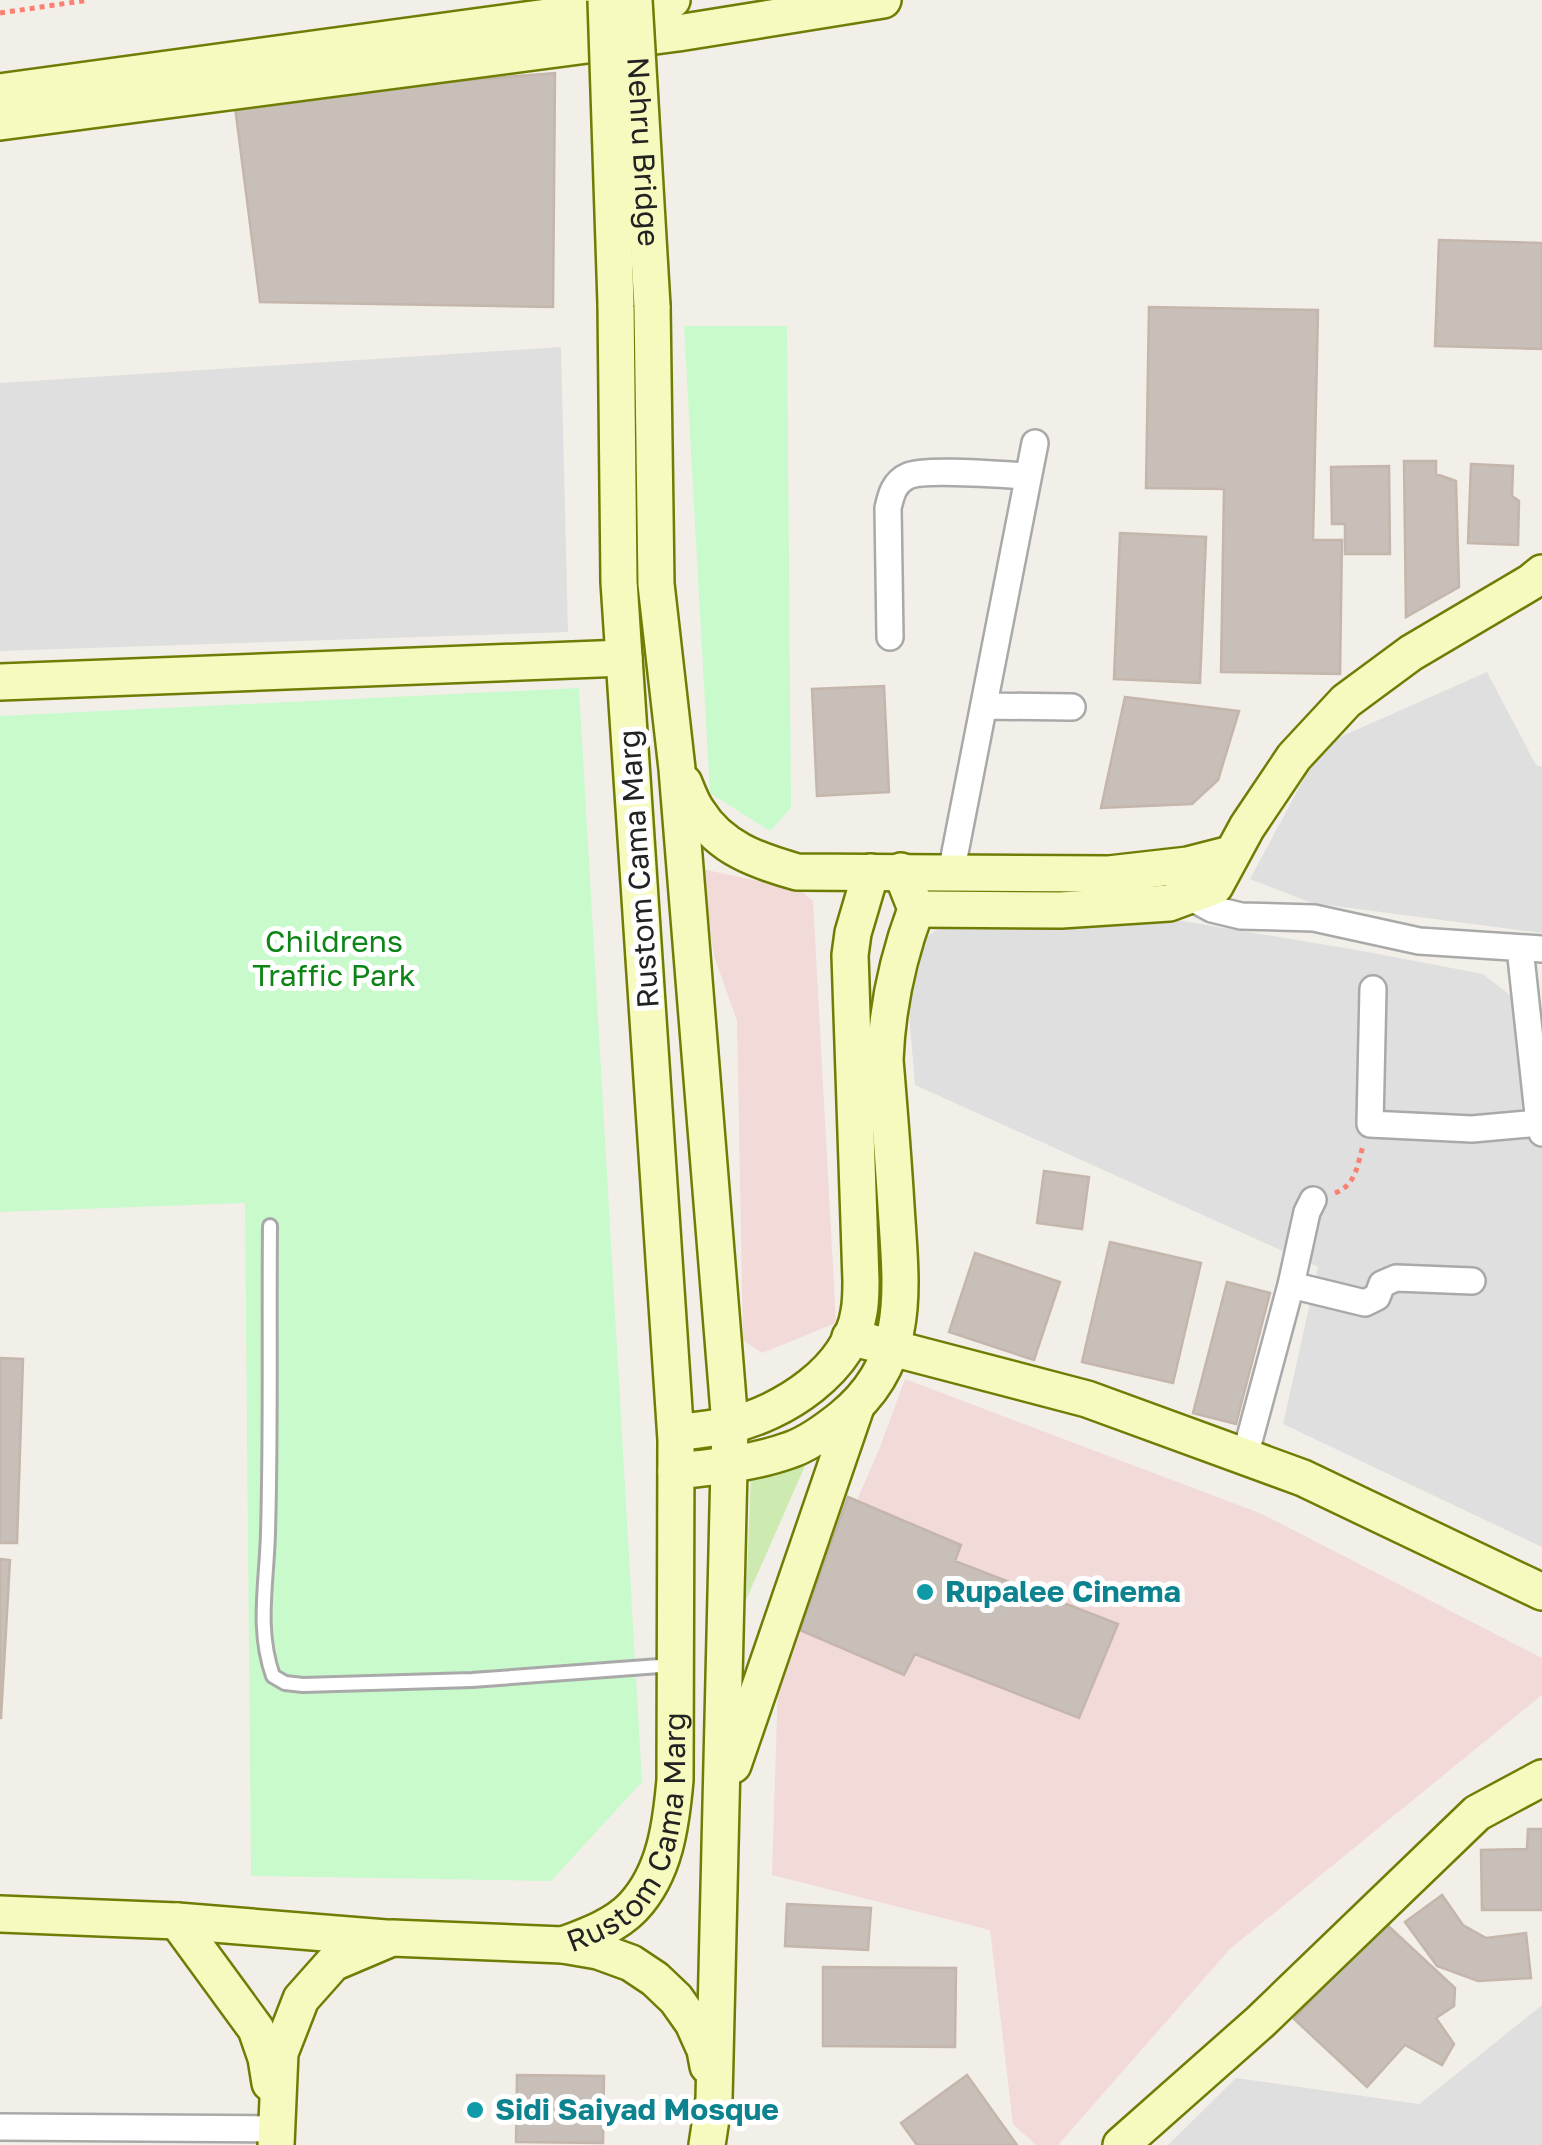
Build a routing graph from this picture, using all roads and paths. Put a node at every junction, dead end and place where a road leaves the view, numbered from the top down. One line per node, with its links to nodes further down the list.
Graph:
1 (89, 0): 5 (path)
2 (606, 0): 9 (main road, Nehru Bridge, bridge)
3 (634, 0): 10 (main road, Nehru Bridge, bridge)
4 (883, 0): 6 (main road)
5 (0, 12)
6 (675, 17): 7 (main road); 8 (main road)
7 (0, 92)
8 (0, 122)
9 (616, 304): 15 (main road, Rustom Cama Marg)
10 (652, 306): 19 (main road, Rustom Cama Marg)
11 (1035, 442): 12 (street)
12 (1028, 476): 14 (street); 17 (street)
13 (1542, 573): 20 (main road)
14 (890, 637)
15 (624, 658): 16 (main road); 37 (main road, Rustom Cama Marg)
16 (0, 682)
17 (985, 706): 18 (street); 22 (street)
18 (1072, 708)
19 (678, 769): 21 (main road); 36 (main road, Rustom Cama Marg)
20 (1232, 854): 22 (main road); 23 (main road)
21 (886, 872): 22 (main road); 24 (main road); 33 (main road)
22 (952, 873)
23 (1188, 896): 24 (main road); 25 (street)
24 (916, 910): 34 (main road)
25 (1531, 949): 27 (street)
26 (1373, 989): 28 (street)
27 (1540, 1118): 28 (street)
28 (1370, 1124): 29 (path)
29 (1312, 1200): 32 (street)
30 (270, 1226): 42 (lane)
31 (1472, 1281): 32 (street)
32 (1292, 1285): 38 (street)
33 (850, 1338): 34 (main road); 36 (main road)
34 (893, 1348): 35 (main road); 38 (main road)
35 (856, 1406): 39 (main road); 44 (main road)
36 (730, 1425): 37 (main road); 39 (main road, Rustom Cama Marg)
37 (676, 1433): 40 (main road, Rustom Cama Marg)
38 (1245, 1456): 41 (main road)
39 (730, 1465): 40 (main road); 44 (main road, Rustom Cama Marg)
40 (676, 1471): 42 (main road, Rustom Cama Marg)
41 (1542, 1592)
42 (675, 1665): 48 (main road, Rustom Cama Marg)
43 (1542, 1778): 56 (main road)
44 (723, 1794): 49 (main road, Rustom Cama Marg)
45 (0, 1914): 46 (main road)
46 (178, 1921): 47 (main road); 53 (main road)
47 (392, 1938): 48 (main road); 53 (main road)
48 (563, 1945): 49 (main road, Rustom Cama Marg)
49 (714, 2099): 54 (main road, Rustom Cama Marg); 55 (main road)
50 (12, 2133): 51 (street)
51 (82, 2136): 52 (street)
52 (148, 2136): 53 (street)
53 (276, 2137)
54 (707, 2145)
55 (725, 2145)
56 (1122, 2145)

